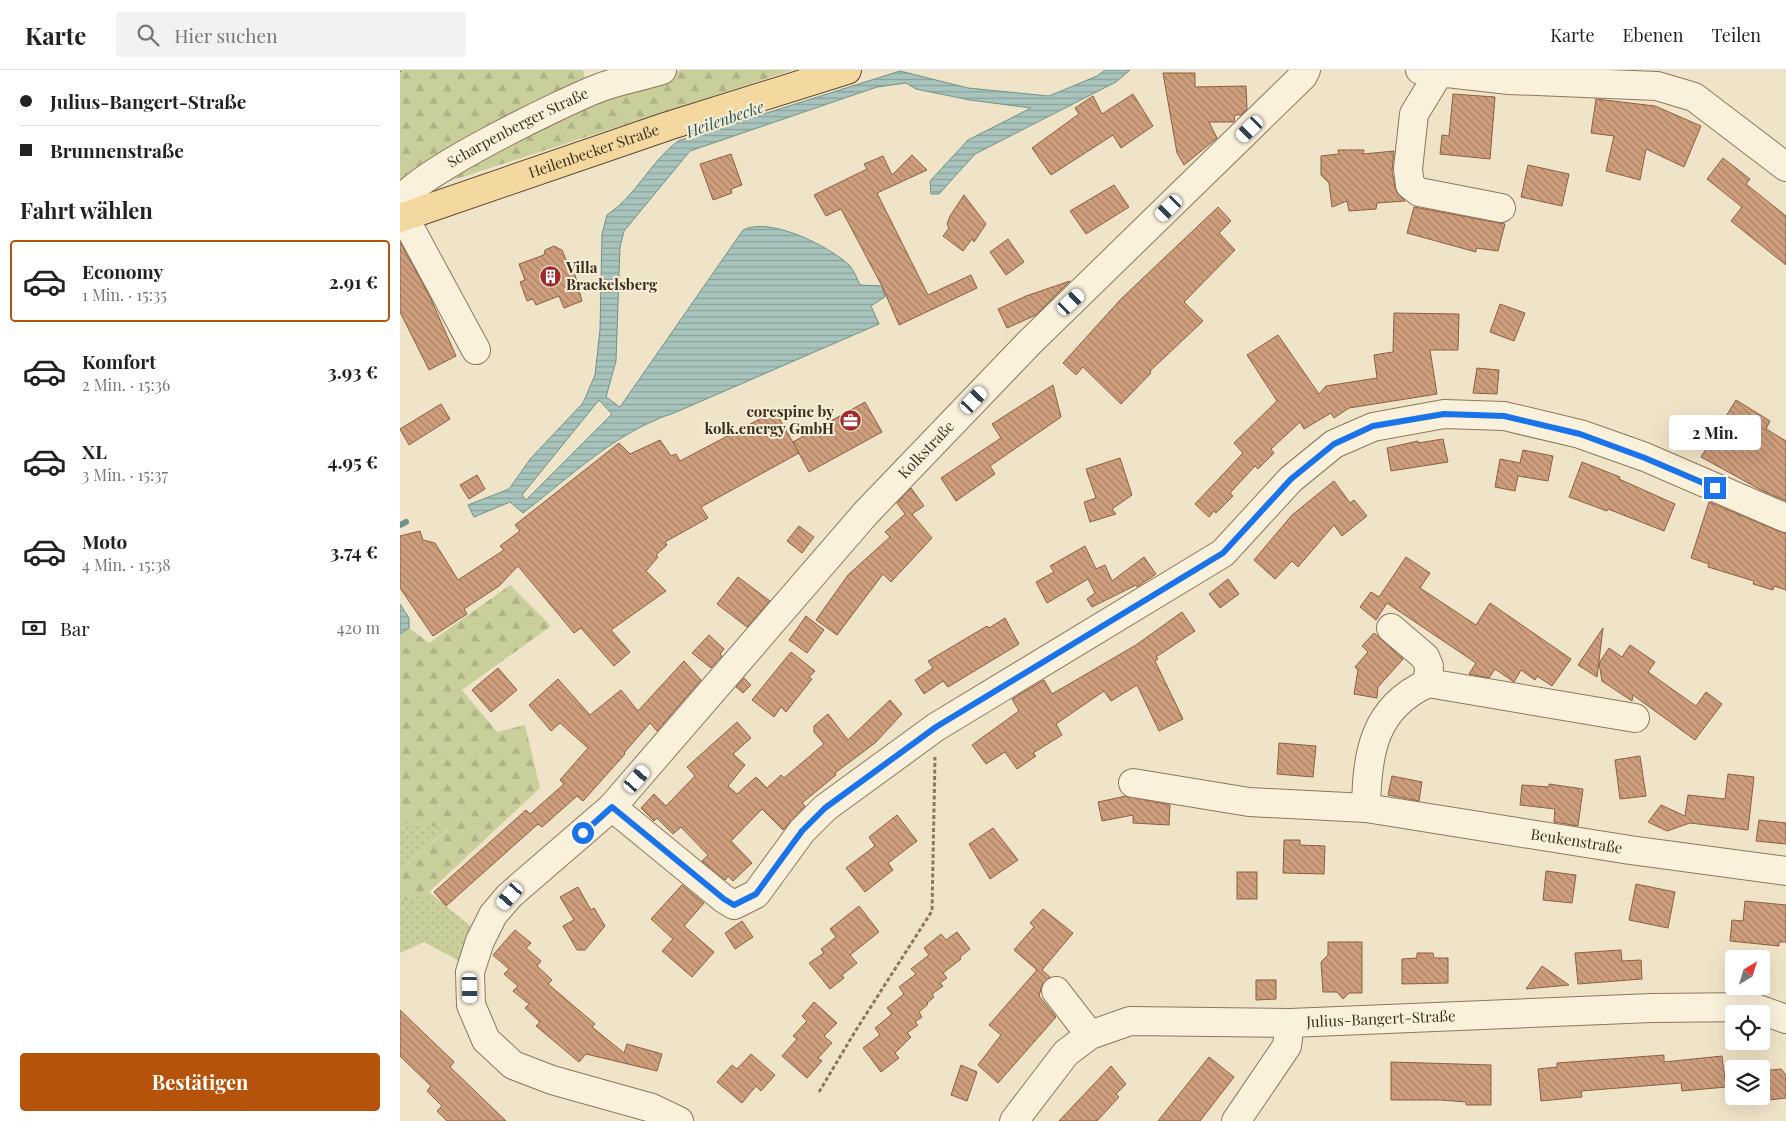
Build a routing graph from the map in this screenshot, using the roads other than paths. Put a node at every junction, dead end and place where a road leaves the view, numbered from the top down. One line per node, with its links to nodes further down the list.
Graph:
1 (662, 70): 8 (street, Scharpenberger Straße)
2 (847, 70): 8 (main road, Heilenbecker Straße)
3 (1306, 70): 15 (street, Kolkstraße)
4 (1429, 71): 5 (street); 7 (street)
5 (1668, 80): 6 (street)
6 (1786, 167)
7 (1501, 208)
8 (404, 217): 9 (street)
9 (476, 350)
10 (1786, 518): 15 (street)
11 (1391, 628): 12 (street)
12 (1428, 683): 13 (street); 16 (street)
13 (1635, 718)
14 (1134, 784): 16 (street, Beukenstraße)
15 (612, 807): 22 (street)
16 (1366, 808): 17 (street, Beukenstraße)
17 (1786, 871)
18 (1056, 991): 21 (street)
19 (1786, 1019): 20 (street, Julius-Bangert-Straße)
20 (1290, 1022): 21 (street, Julius-Bangert-Straße); 24 (street)
21 (1090, 1035): 23 (street, Julius-Bangert-Straße)
22 (679, 1121)
23 (1014, 1121)
24 (1236, 1121)

